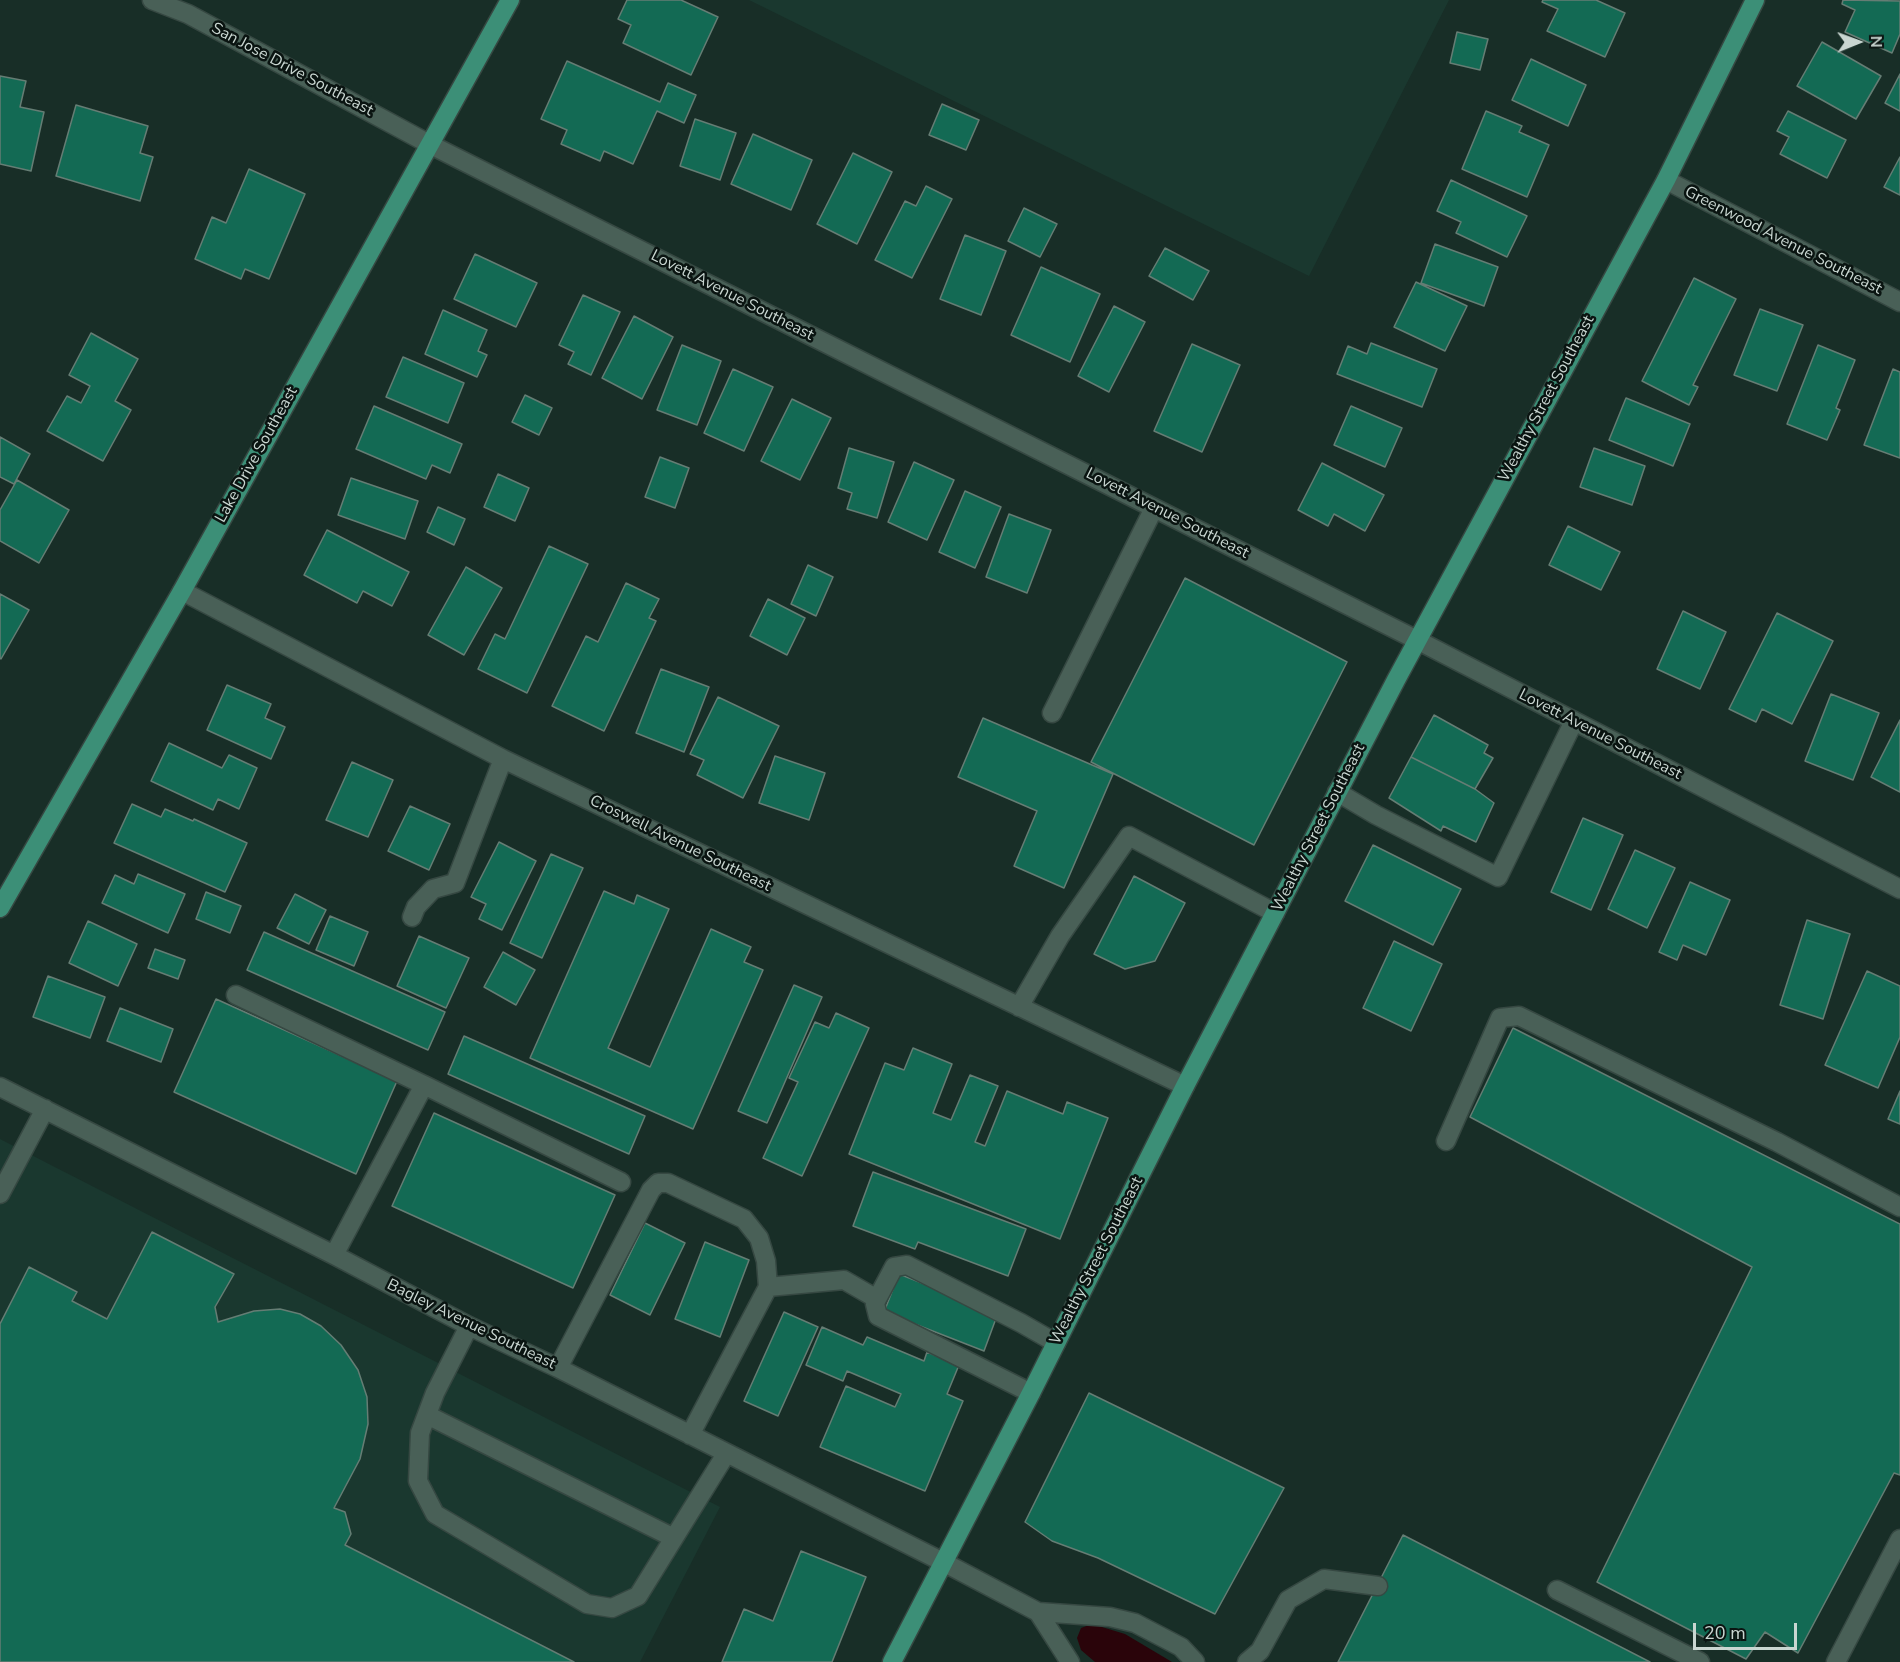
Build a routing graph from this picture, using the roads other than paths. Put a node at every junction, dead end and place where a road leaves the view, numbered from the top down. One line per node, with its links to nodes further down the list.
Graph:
1 (152, 0): 4 (street, San Jose Drive Southeast)
2 (510, 0): 4 (main road, Lake Drive Southeast)
3 (1755, 0): 5 (main road, Wealthy Street Southeast)
4 (431, 145): 7 (street, Lovett Avenue Southeast); 8 (main road, Lake Drive Southeast)
5 (1666, 180): 6 (street, Greenwood Avenue Southeast); 9 (main road, Wealthy Street Southeast)
6 (1900, 302)
7 (1154, 508): 9 (street, Lovett Avenue Southeast); 10 (street)
8 (182, 591): 12 (street, Croswell Avenue Southeast); 15 (main road, Lake Drive Southeast)
9 (1417, 640): 11 (street, Lovett Avenue Southeast); 13 (main road, Wealthy Street Southeast)
10 (1052, 713)
11 (1574, 721): 13 (street); 14 (street, Lovett Avenue Southeast)
12 (503, 759): 17 (street); 19 (street, Croswell Avenue Southeast)
13 (1337, 792): 16 (main road, Wealthy Street Southeast)
14 (1900, 889)
15 (0, 908)
16 (1275, 913): 19 (street); 21 (main road, Wealthy Street Southeast)
17 (412, 917)
18 (236, 995): 20 (street)
19 (1019, 1007): 21 (street, Croswell Avenue Southeast)
20 (424, 1085): 25 (street); 28 (street)
21 (1185, 1086): 32 (main road, Wealthy Street Southeast)
22 (0, 1087): 23 (street, Bagley Avenue Southeast)
23 (45, 1109): 26 (street); 28 (street, Bagley Avenue Southeast)
24 (1446, 1141): 27 (street)
25 (621, 1182)
26 (0, 1194)
27 (1900, 1207)
28 (334, 1255): 31 (street, Bagley Avenue Southeast)
29 (768, 1287): 30 (street); 33 (street); 36 (street)
30 (878, 1299): 32 (street); 34 (street)
31 (469, 1326): 33 (street, Bagley Avenue Southeast); 35 (street)
32 (1056, 1343): 34 (main road, Wealthy Street Southeast)
33 (558, 1368): 36 (street, Bagley Avenue Southeast)
34 (1031, 1393): 40 (main road, Wealthy Street Southeast)
35 (427, 1415): 38 (street); 38 (street)
36 (690, 1435): 37 (street, Bagley Avenue Southeast)
37 (726, 1454): 38 (street); 40 (street, Bagley Avenue Southeast)
38 (674, 1538)
39 (1900, 1539): 49 (street)
40 (943, 1562): 43 (street, Bagley Avenue Southeast); 44 (main road, Wealthy Street Southeast)
41 (1378, 1586): 47 (street)
42 (1557, 1590): 48 (street)
43 (1038, 1612): 45 (street); 46 (street)
44 (892, 1662)
45 (1070, 1662)
46 (1196, 1662)
47 (1247, 1662)
48 (1700, 1662)
49 (1836, 1662)

